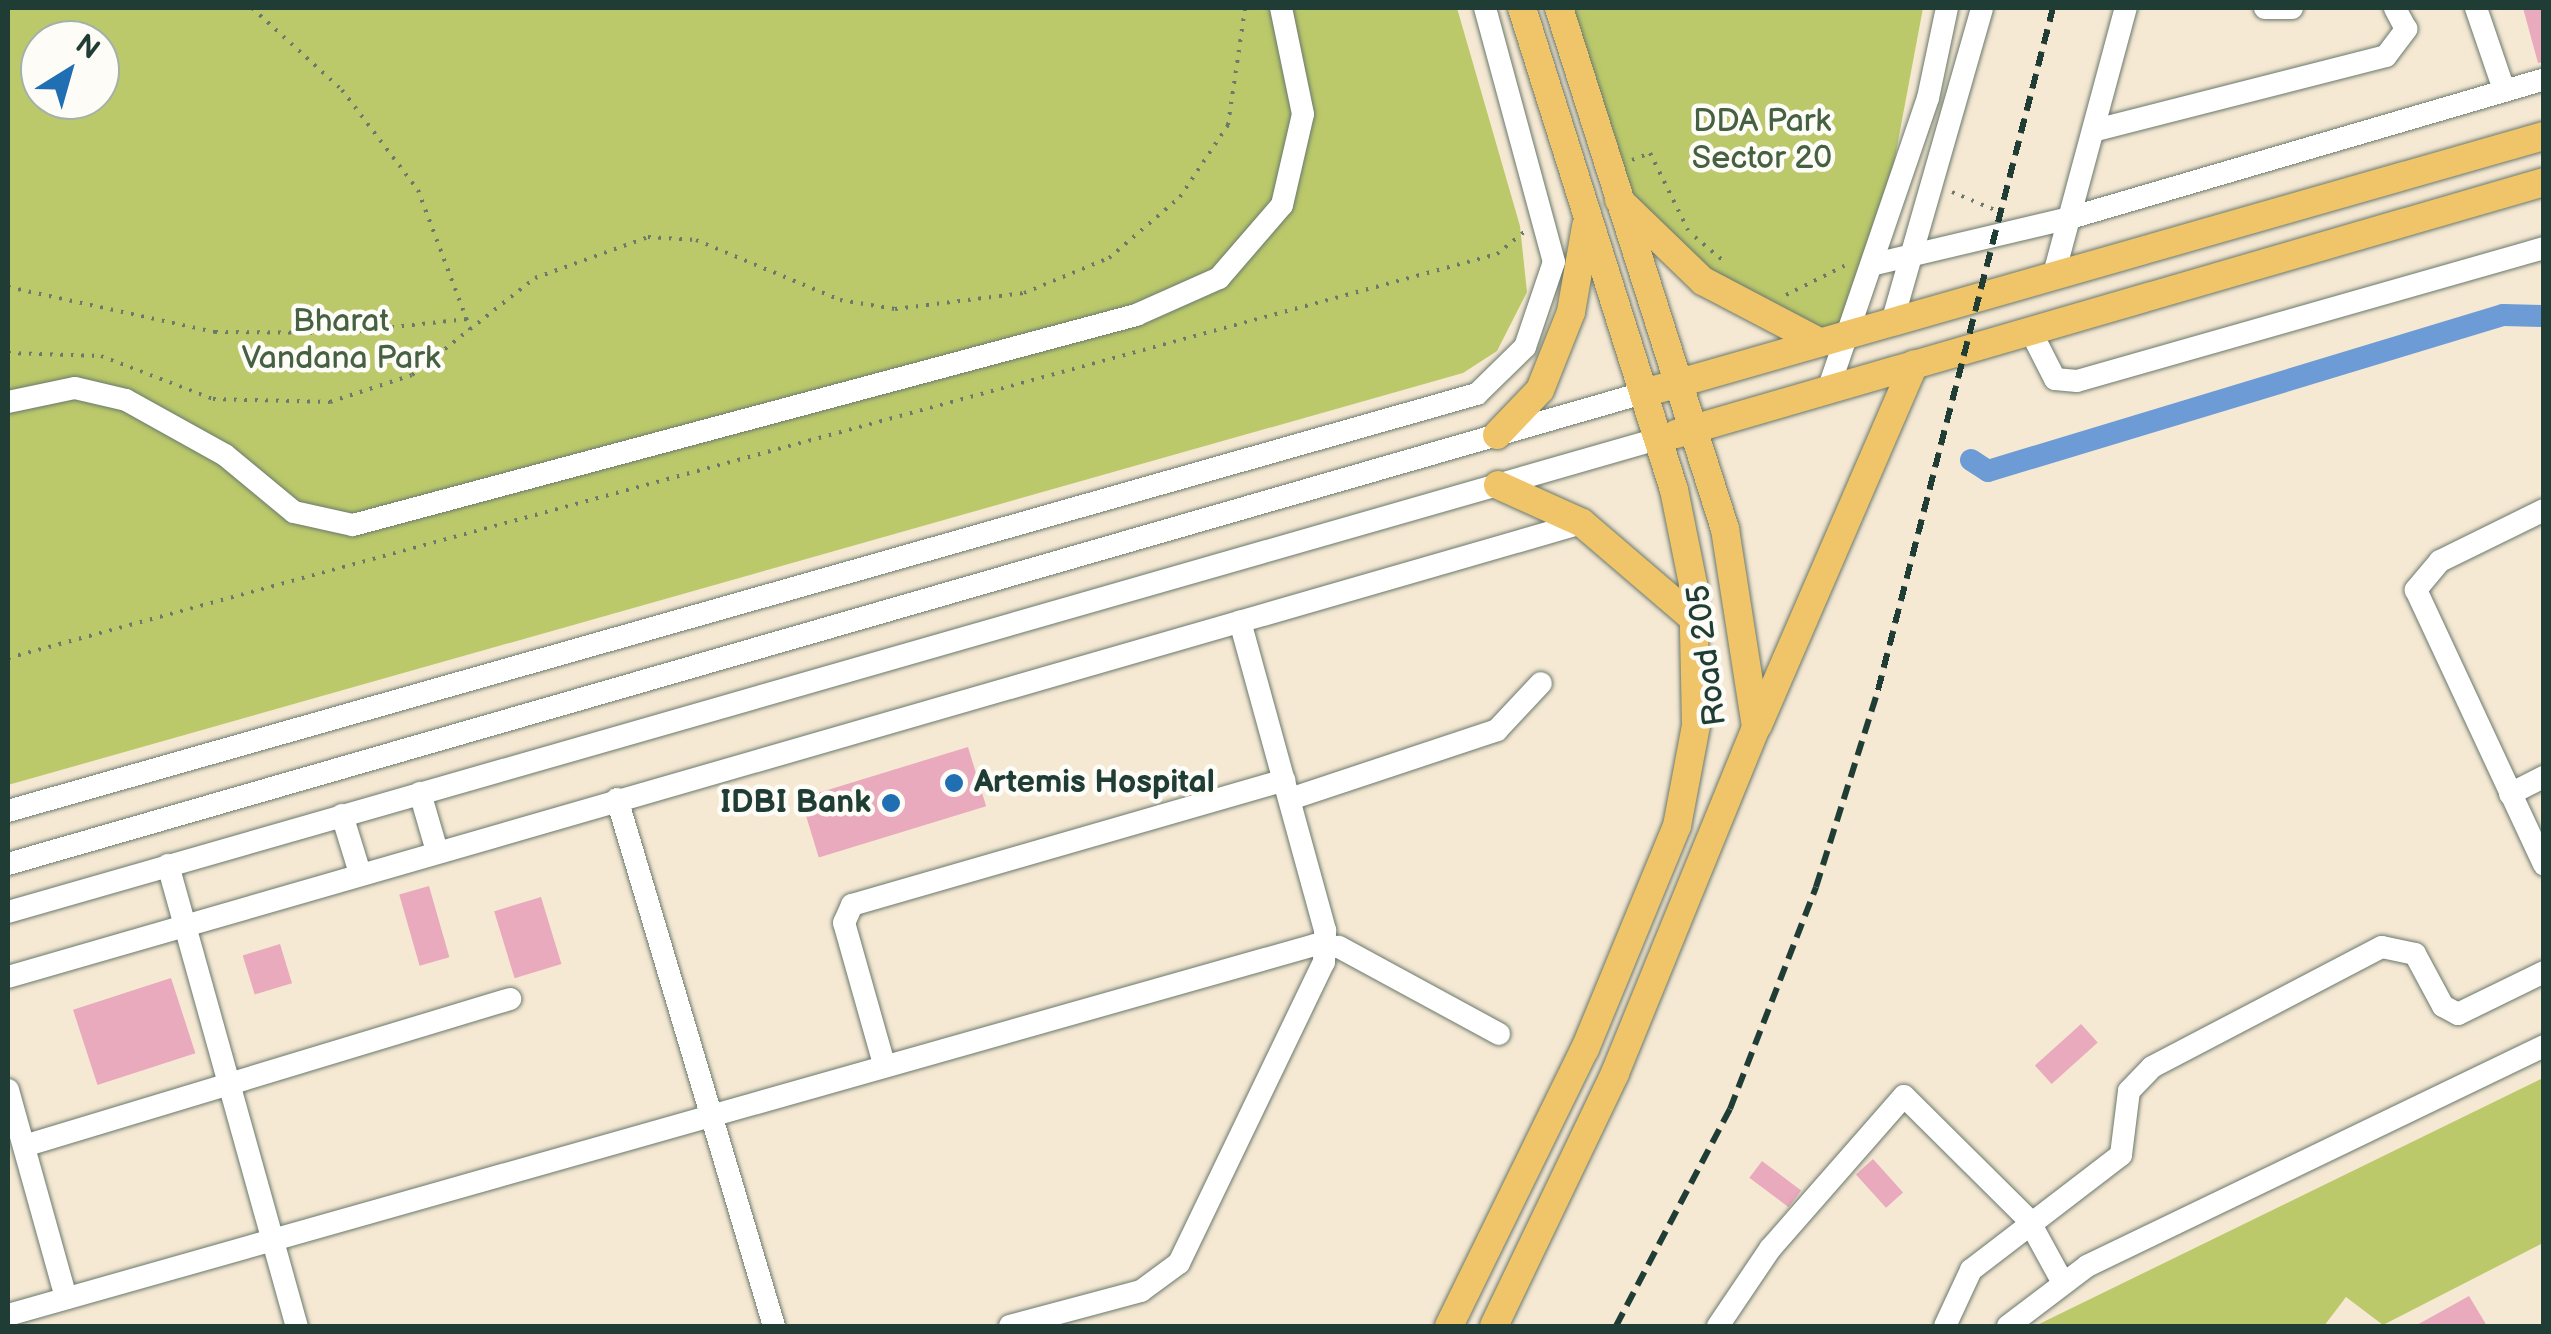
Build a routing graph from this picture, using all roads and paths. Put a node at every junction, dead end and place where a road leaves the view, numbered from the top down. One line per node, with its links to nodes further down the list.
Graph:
1 (252, 8): 33 (path)
2 (1245, 8): 36 (path)
3 (1281, 8): 44 (street)
4 (1486, 8): 21 (street)
5 (1522, 8): 23 (main road, Road 205)
6 (1559, 8): 18 (main road, Road 205)
7 (1947, 8): 28 (street)
8 (1982, 8): 20 (street)
9 (2126, 8): 16 (street)
10 (2265, 8): 11 (street)
11 (2292, 8)
12 (2395, 8): 16 (street)
13 (2476, 8): 15 (street)
14 (2544, 80): 15 (street)
15 (2504, 90): 22 (street)
16 (2096, 130): 22 (street)
17 (2544, 136): 30 (main road)
18 (1610, 182): 29 (path); 38 (main road); 41 (main road, Road 205)
19 (2544, 182): 35 (main road)
20 (1934, 187): 24 (path); 26 (street)
21 (1540, 204): 53 (path); 61 (street)
22 (2070, 218): 24 (street); 30 (street)
23 (1587, 223): 43 (main road, Road 205); 46 (main road)
24 (2024, 230): 26 (street)
25 (2544, 248): 35 (street)
26 (1912, 259): 28 (street); 34 (street)
27 (1850, 261): 32 (path)
28 (1875, 264): 37 (street)
29 (1733, 270)
30 (2054, 274): 34 (main road)
31 (8, 287): 33 (path)
32 (1779, 293)
33 (467, 319): 36 (path)
34 (1893, 319): 37 (main road)
35 (2030, 330): 40 (main road)
36 (471, 331): 39 (path)
37 (1847, 335): 38 (main road); 42 (street)
38 (1820, 342): 41 (main road)
39 (8, 353)
40 (1914, 364): 42 (main road); 55 (main road)
41 (1677, 384): 43 (main road); 45 (main road, Road 205)
42 (1828, 390): 45 (main road)
43 (1642, 393): 46 (street); 47 (main road, Road 205)
44 (8, 402)
45 (1692, 429): 47 (main road); 55 (main road, Road 205)
46 (1497, 435): 64 (street)
47 (1658, 439): 48 (street); 51 (main road, Road 205)
48 (1498, 485): 50 (main road); 58 (street)
49 (2544, 510): 59 (street)
50 (1582, 522): 51 (main road); 52 (street)
51 (1694, 620): 89 (main road, Road 205)
52 (1240, 622): 57 (street); 60 (street)
53 (8, 658)
54 (1541, 682): 57 (street)
55 (1756, 727): 90 (main road, Road 205)
56 (2544, 778): 59 (street)
57 (1287, 789): 70 (street); 76 (street)
58 (420, 793): 62 (street); 63 (street)
59 (2510, 794): 65 (street)
60 (618, 799): 63 (street); 79 (street)
61 (8, 811)
62 (342, 815): 66 (street); 67 (street)
63 (436, 852): 67 (street)
64 (8, 864)
65 (2544, 864)
66 (168, 865): 68 (street); 69 (street)
67 (360, 874): 69 (street)
68 (8, 912)
69 (184, 925): 72 (street); 77 (street)
70 (1326, 944): 74 (street); 76 (street); 88 (street)
71 (2544, 972): 81 (street)
72 (8, 977)
73 (510, 998): 77 (street)
74 (1499, 1034)
75 (2544, 1046): 83 (street)
76 (884, 1064): 79 (street)
77 (229, 1085): 80 (street); 82 (street)
78 (8, 1090): 80 (street)
79 (716, 1118): 82 (street); 87 (street)
80 (24, 1146): 84 (street)
81 (2028, 1220): 83 (street); 91 (street); 92 (street)
82 (273, 1242): 84 (street); 86 (street)
83 (2062, 1281): 93 (street)
84 (66, 1298): 85 (street)
85 (8, 1315)
86 (297, 1326)
87 (774, 1326)
88 (1010, 1326)
89 (1449, 1326)
90 (1494, 1326)
91 (1718, 1326)
92 (1945, 1326)
93 (2008, 1326)

